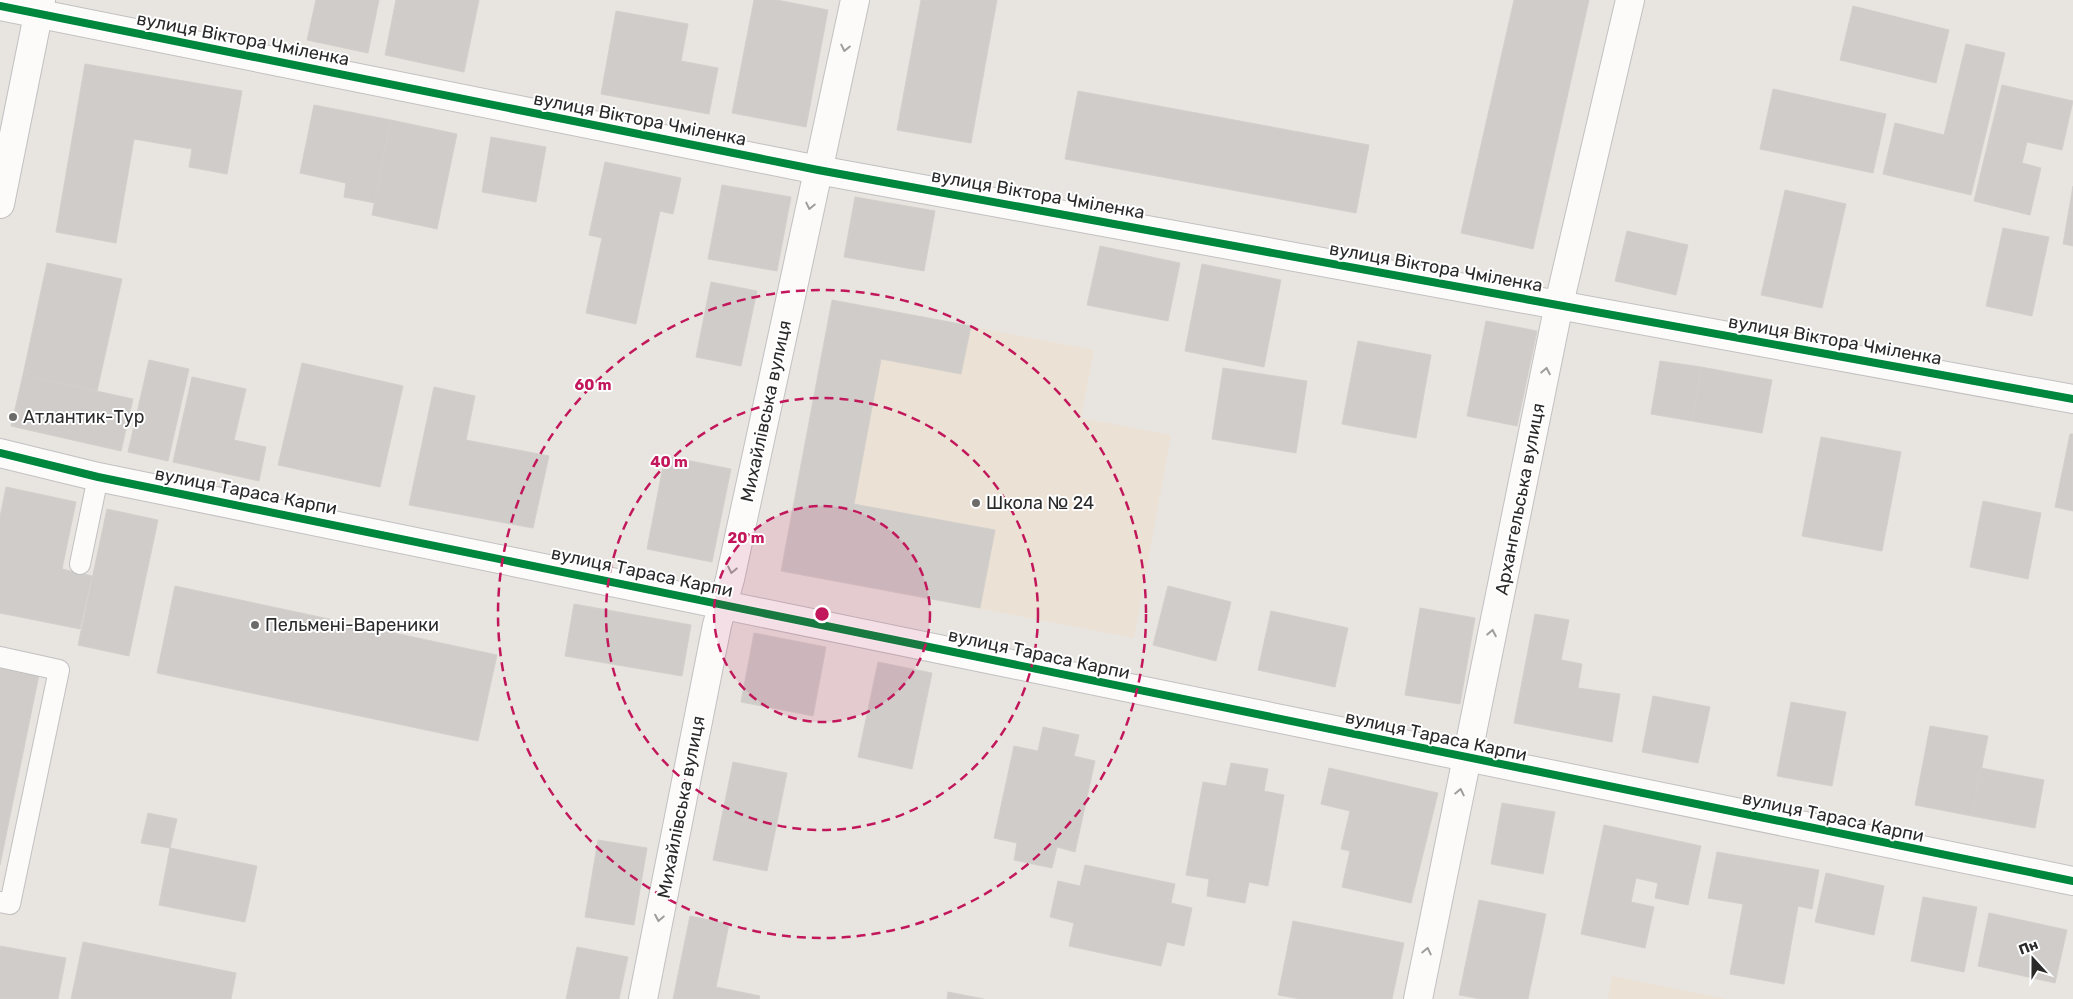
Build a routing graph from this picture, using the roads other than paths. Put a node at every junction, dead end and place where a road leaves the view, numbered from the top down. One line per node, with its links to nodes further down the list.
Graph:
1 (855, 0): 5 (street, Михайлівська вулиця, one-way to 5)
2 (1630, 0): 7 (street, Архангельська вулиця)
3 (0, 6): 4 (street, вулиця Віктора Чміленка)
4 (40, 7): 5 (street, вулиця Віктора Чміленка); 6 (street)
5 (818, 170): 7 (street, вулиця Віктора Чміленка); 12 (street, Михайлівська вулиця, one-way to 12)
6 (0, 204)
7 (1559, 304): 8 (street, вулиця Віктора Чміленка); 14 (street, Архангельська вулиця, one-way to 7)
8 (2073, 399)
9 (0, 453): 10 (street, вулиця Тараса Карпи)
10 (98, 477): 11 (lane); 12 (street, вулиця Тараса Карпи)
11 (80, 564)
12 (722, 604): 14 (street, вулиця Тараса Карпи); 17 (street, Михайлівська вулиця, one-way to 17)
13 (0, 658): 16 (lane)
14 (1467, 758): 15 (street, вулиця Тараса Карпи); 18 (street, Архангельська вулиця, one-way to 14)
15 (2073, 881)
16 (0, 902)
17 (644, 999)
18 (1418, 999)

